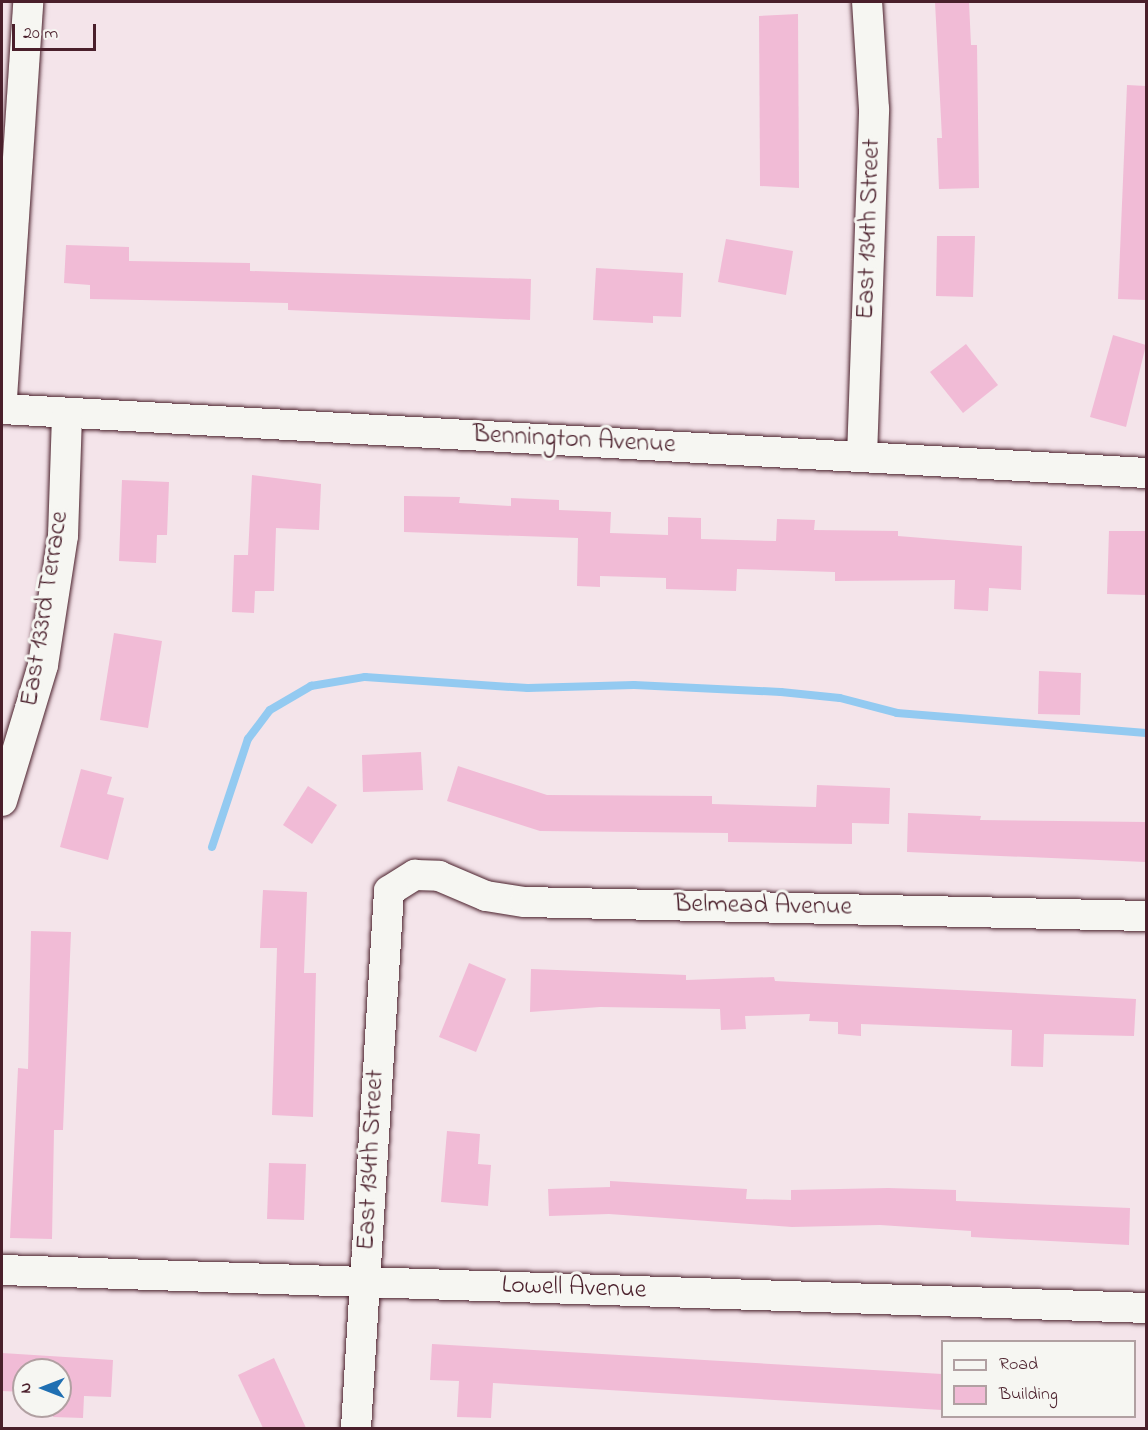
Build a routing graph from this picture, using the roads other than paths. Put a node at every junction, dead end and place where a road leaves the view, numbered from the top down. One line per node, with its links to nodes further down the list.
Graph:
1 (28, 2): 3 (street)
2 (867, 2): 6 (street, East 134th Street)
3 (2, 398)
4 (2, 409): 5 (street, Bennington Avenue)
5 (67, 413): 6 (street, Bennington Avenue); 8 (street, East 133rd Terrace)
6 (862, 457): 7 (street, Bennington Avenue)
7 (1146, 473)
8 (2, 801)
9 (388, 891): 10 (street, Belmead Avenue); 12 (street, East 134th Street)
10 (1146, 916)
11 (2, 1270): 12 (street, Lowell Avenue)
12 (365, 1282): 13 (street, Lowell Avenue); 14 (street, East 134th Street)
13 (1146, 1308)
14 (356, 1428)

